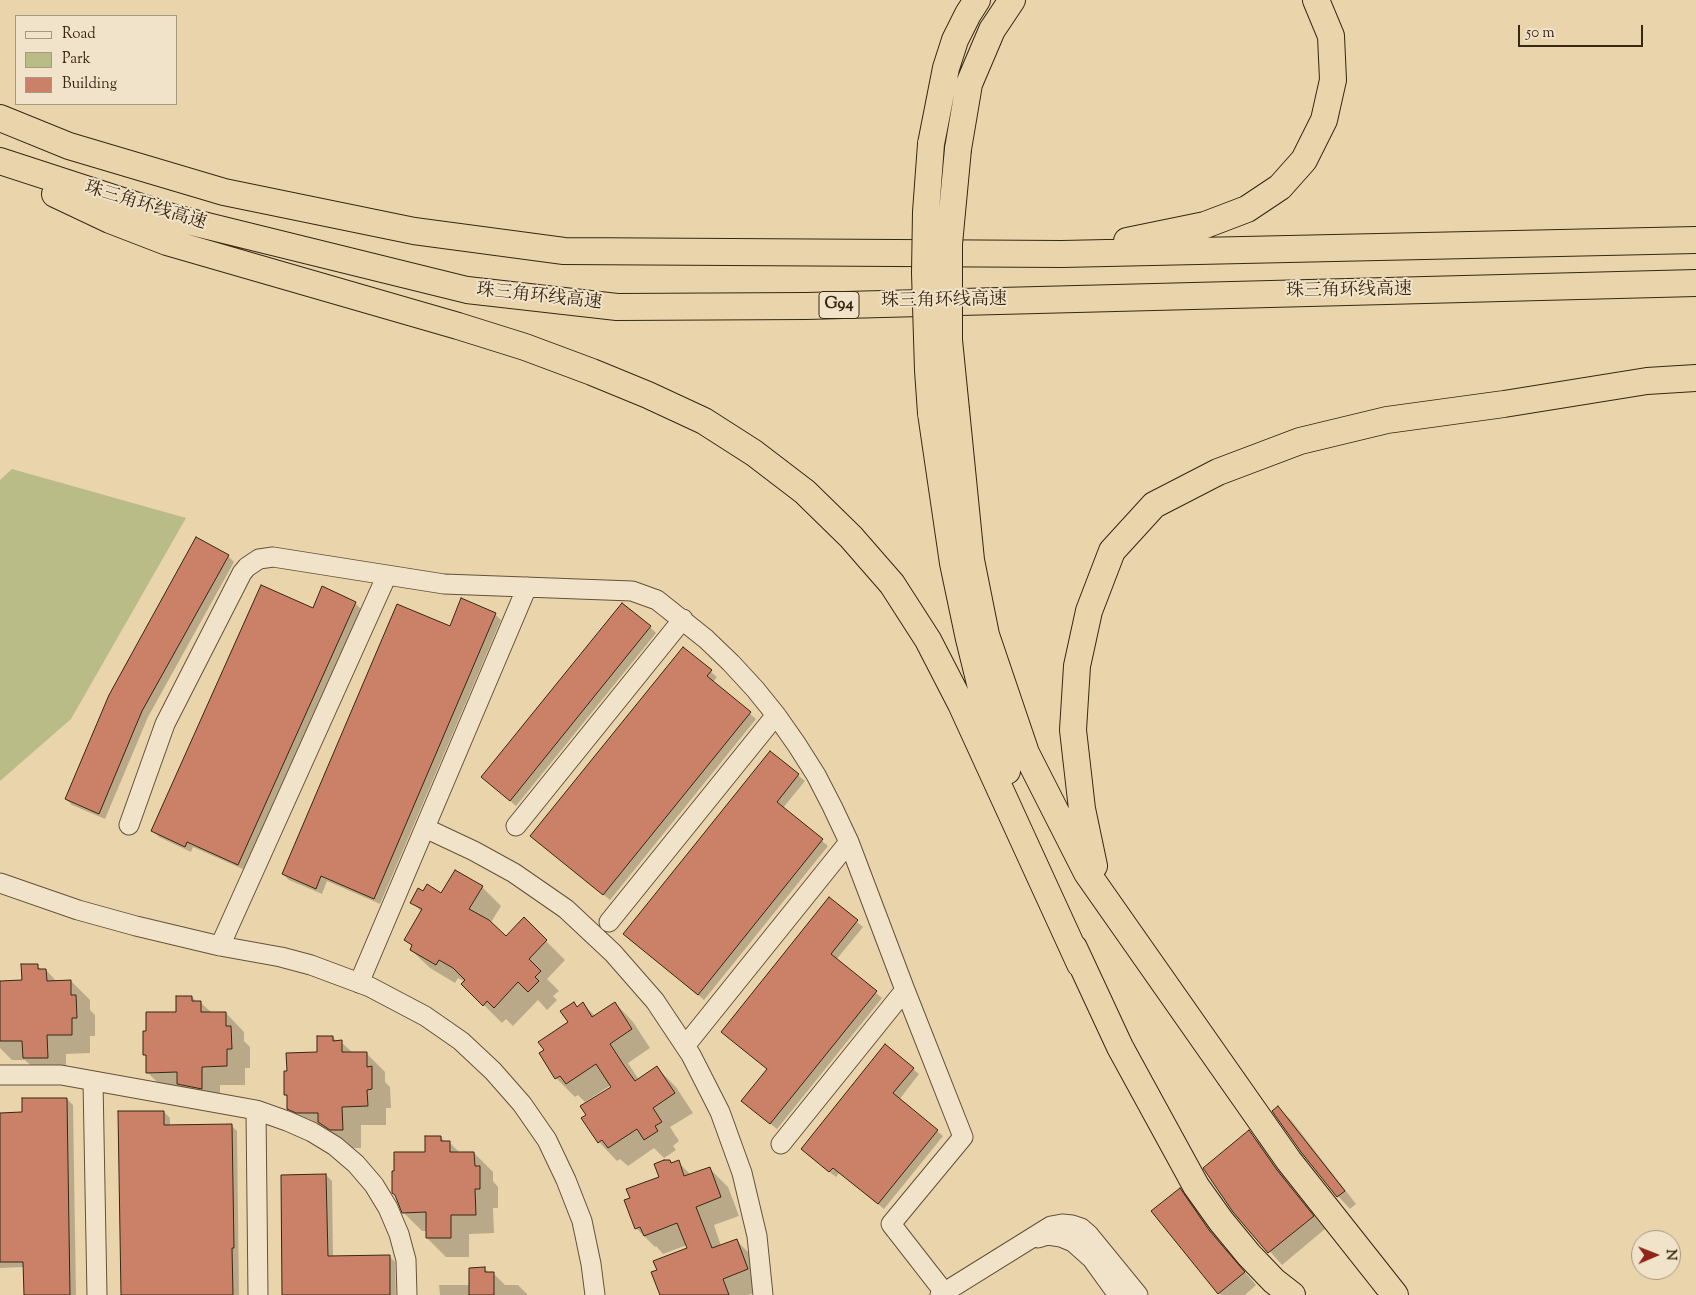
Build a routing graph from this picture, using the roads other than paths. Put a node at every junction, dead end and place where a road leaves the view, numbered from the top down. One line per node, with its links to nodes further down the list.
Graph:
1 (977, 0): 11 (highway, bridge)
2 (1012, 0): 11 (highway, bridge)
3 (1316, 0): 8 (highway)
4 (0, 118): 8 (highway, 珠三角环线高速)
5 (0, 161): 9 (highway, 珠三角环线高速 / G94)
6 (0, 168): 24 (highway)
7 (1696, 240): 8 (highway, 珠三角环线高速)
8 (1062, 254)
9 (1696, 283)
10 (1696, 378): 21 (highway)
11 (944, 412): 21 (highway); 24 (highway)
12 (387, 575): 13 (street); 16 (street); 23 (street)
13 (527, 587): 14 (street); 18 (street)
14 (682, 619): 15 (street); 17 (street)
15 (776, 715): 19 (street); 22 (street)
16 (128, 825)
17 (516, 826)
18 (425, 828): 25 (street); 27 (street)
19 (849, 842): 26 (street); 27 (street)
20 (0, 883): 23 (street)
21 (1098, 889): 42 (highway)
22 (609, 922)
23 (220, 946): 25 (street)
24 (1080, 964): 41 (highway)
25 (359, 983): 37 (street)
26 (905, 990): 31 (street); 33 (street)
27 (685, 1046): 38 (street)
28 (0, 1075): 29 (street)
29 (93, 1081): 30 (street); 34 (street)
30 (256, 1110): 35 (street); 36 (street)
31 (781, 1144)
32 (1020, 1244): 33 (street); 39 (street); 40 (street)
33 (942, 1294)
34 (97, 1295)
35 (258, 1295)
36 (407, 1295)
37 (595, 1295)
38 (763, 1295)
39 (1118, 1295)
40 (1138, 1295)
41 (1292, 1295)
42 (1395, 1295)

